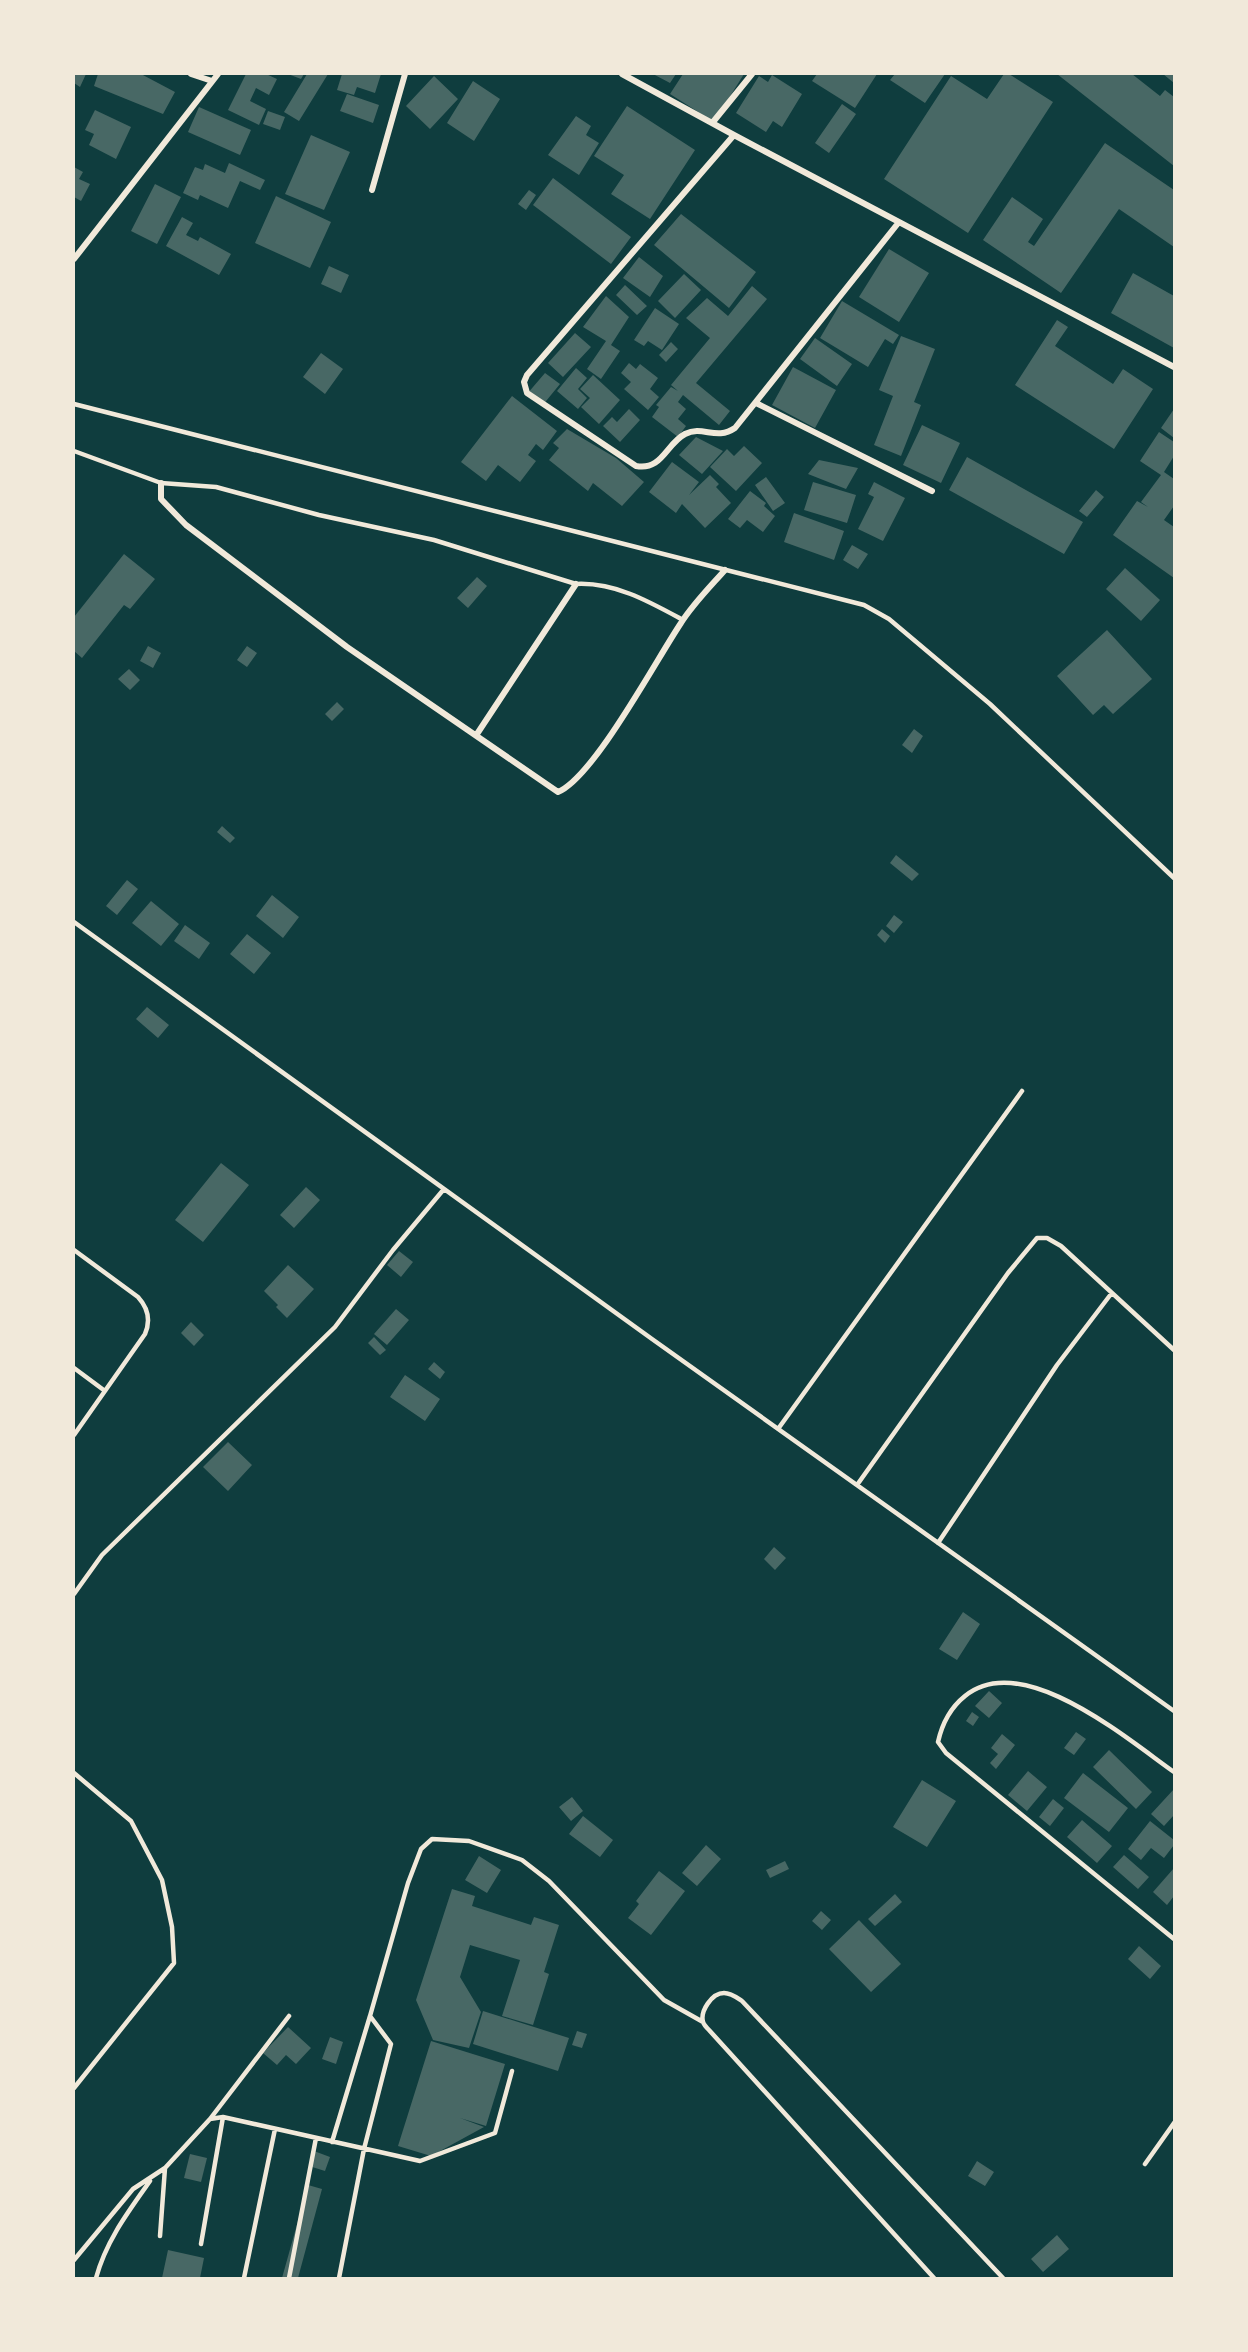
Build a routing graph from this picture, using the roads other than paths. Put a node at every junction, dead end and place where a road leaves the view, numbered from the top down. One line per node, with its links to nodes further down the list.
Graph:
1 (191, 74): 6 (street)
2 (219, 74): 6 (street)
3 (405, 74): 9 (street)
4 (622, 74): 7 (street)
5 (752, 74): 7 (street)
6 (212, 81): 11 (street)
7 (713, 122): 8 (street)
8 (734, 135): 10 (street); 13 (street)
9 (372, 190)
10 (899, 222): 12 (street); 13 (street)
11 (74, 259)
12 (1174, 367)
13 (756, 403): 17 (street)
14 (74, 404): 18 (lane)
15 (74, 452): 16 (lane)
16 (161, 483): 19 (lane); 21 (street)
17 (932, 491)
18 (725, 570): 20 (street); 22 (lane)
19 (576, 584): 20 (lane); 21 (street)
20 (683, 620): 21 (street)
21 (477, 734)
22 (1174, 878)
23 (74, 922): 25 (lane)
24 (1022, 1091): 31 (lane)
25 (444, 1189): 31 (lane); 35 (lane)
26 (74, 1250): 30 (lane)
27 (1111, 1294): 28 (lane); 33 (lane); 34 (lane)
28 (1174, 1350)
29 (74, 1368): 30 (lane)
30 (105, 1390): 32 (lane)
31 (778, 1429): 33 (lane)
32 (74, 1436)
33 (857, 1485): 34 (lane)
34 (938, 1543): 36 (lane)
35 (74, 1594)
36 (1174, 1712)
37 (1174, 1772): 39 (lane)
38 (74, 1773): 44 (lane)
39 (1174, 1939)
40 (289, 2016): 46 (lane)
41 (370, 2016): 42 (lane); 50 (lane); 51 (lane)
42 (703, 2022): 62 (lane); 63 (lane)
43 (512, 2071): 51 (lane)
44 (74, 2088)
45 (223, 2117): 46 (lane); 48 (lane); 56 (lane)
46 (210, 2119): 53 (lane)
47 (1174, 2123): 52 (lane)
48 (275, 2129): 49 (lane); 59 (lane)
49 (316, 2138): 50 (lane); 60 (lane)
50 (332, 2142): 51 (lane)
51 (364, 2149): 61 (lane)
52 (1145, 2164)
53 (165, 2168): 54 (lane); 55 (lane)
54 (152, 2179): 57 (lane); 58 (lane)
55 (160, 2236)
56 (201, 2244)
57 (74, 2260)
58 (96, 2278)
59 (244, 2278)
60 (289, 2278)
61 (339, 2278)
62 (934, 2278)
63 (1003, 2278)

